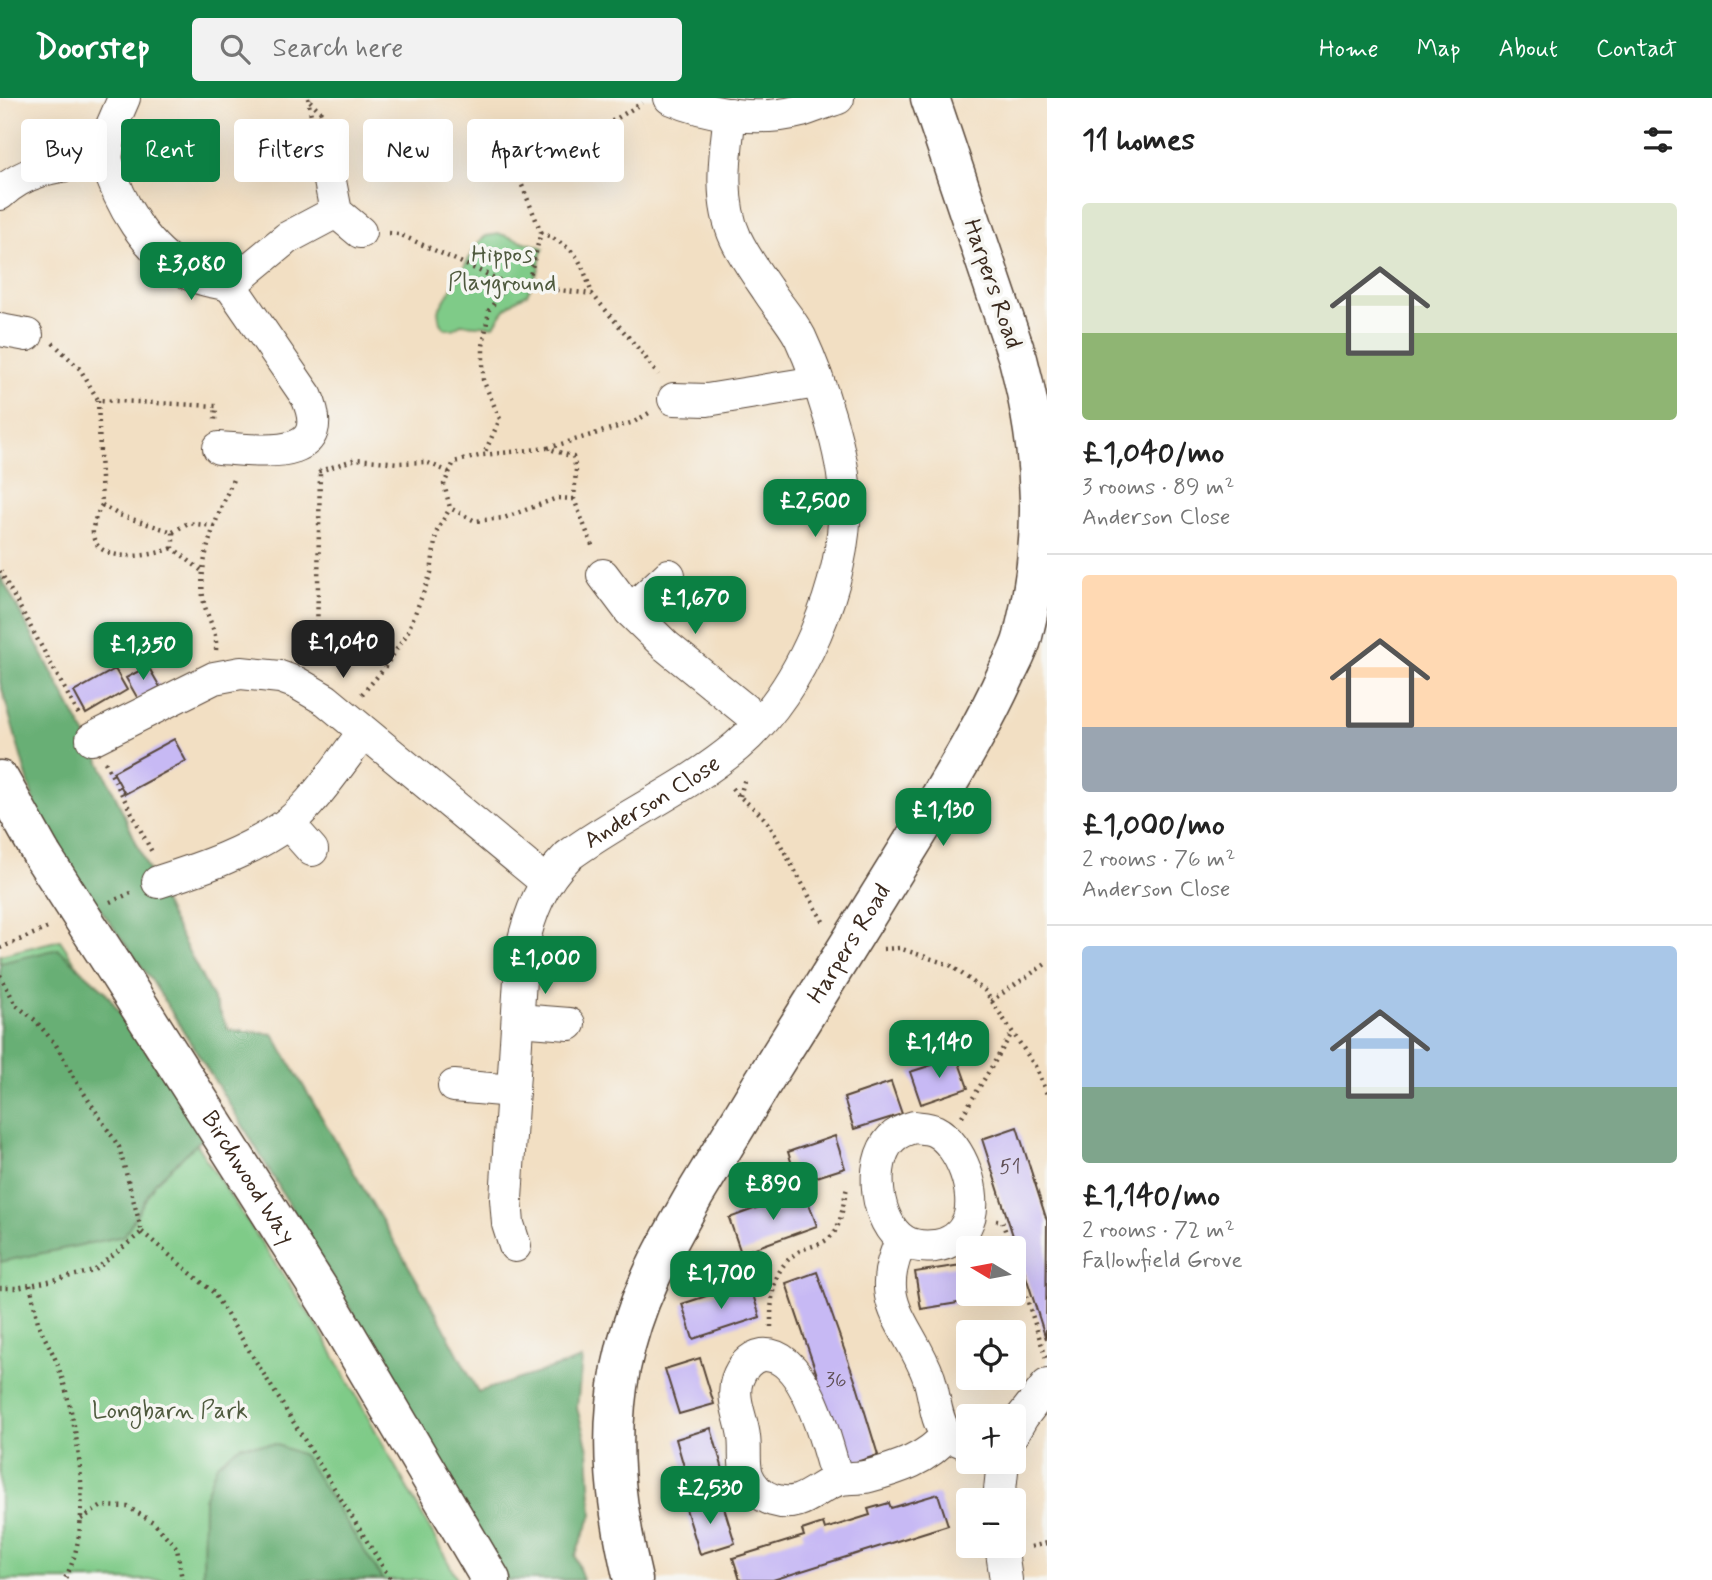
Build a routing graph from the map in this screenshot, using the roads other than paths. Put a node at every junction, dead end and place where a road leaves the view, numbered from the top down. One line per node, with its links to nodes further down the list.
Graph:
1 (124, 98): 6 (street)
2 (670, 98): 5 (street)
3 (838, 98): 5 (street)
4 (930, 98): 17 (street, Harpers Road)
5 (730, 114): 14 (street, Anderson Close)
6 (107, 153)
7 (107, 162): 13 (street)
8 (21, 178): 10 (street)
9 (330, 182): 11 (street)
10 (0, 194)
11 (336, 212): 12 (street); 13 (street)
12 (360, 232)
13 (230, 285): 16 (street)
14 (817, 382): 15 (street); 21 (street, Anderson Close)
15 (674, 399)
16 (232, 449)
17 (1043, 551): 42 (street, Harpers Road)
18 (603, 575): 20 (street)
19 (669, 575): 20 (street)
20 (631, 611): 21 (street)
21 (760, 722): 27 (street, Anderson Close)
22 (355, 723): 23 (street); 25 (street); 27 (street)
23 (92, 739)
24 (0, 780): 41 (street, Birchwood Way, bridge)
25 (288, 823): 26 (street); 28 (street)
26 (312, 850)
27 (546, 881): 29 (street, Anderson Close)
28 (158, 882)
29 (518, 1020): 30 (street); 32 (street, Anderson Close)
30 (569, 1024)
31 (454, 1086): 32 (street)
32 (513, 1091): 34 (street, Anderson Close)
33 (902, 1240): 33 (street); 37 (street)
34 (515, 1246)
35 (1047, 1385): 36 (street)
36 (1026, 1412)
37 (956, 1437)
38 (956, 1440): 39 (street)
39 (837, 1480): 39 (street)
40 (1003, 1558): 43 (street)
41 (491, 1580)
42 (633, 1580)
43 (1006, 1580)

